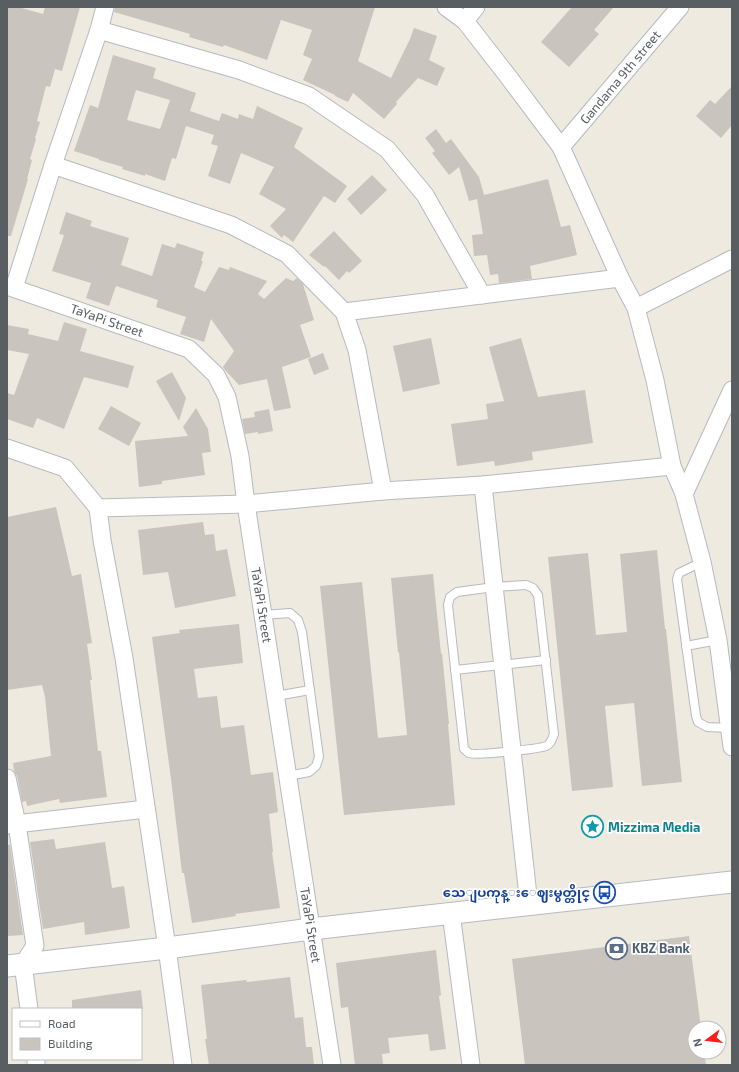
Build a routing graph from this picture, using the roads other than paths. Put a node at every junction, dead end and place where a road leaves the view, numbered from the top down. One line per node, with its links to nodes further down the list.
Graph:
1 (105, 7): 6 (street)
2 (446, 7): 5 (street)
3 (476, 7): 5 (street)
4 (680, 7): 7 (street, Gandama 9th street)
5 (465, 21): 7 (street)
6 (99, 30): 8 (street); 12 (street)
7 (561, 147): 10 (street)
8 (53, 165): 11 (street); 14 (street)
9 (732, 259): 13 (street)
10 (620, 278): 12 (street); 13 (street)
11 (11, 287): 21 (street, TaYaPi Street)
12 (482, 295): 14 (street)
13 (636, 308): 17 (street)
14 (344, 312): 19 (street)
15 (732, 390): 20 (street)
16 (7, 448): 22 (street)
17 (672, 466): 18 (street); 20 (street)
18 (483, 485): 19 (street); 24 (street)
19 (383, 491): 21 (street)
20 (684, 494): 23 (street)
21 (246, 504): 22 (street); 25 (street, TaYaPi Street)
22 (98, 508): 38 (street)
23 (702, 562): 26 (street); 27 (lane)
24 (494, 587): 28 (lane); 29 (street); 30 (lane)
25 (263, 614): 31 (lane); 32 (street, TaYaPi Street)
26 (718, 640): 27 (lane); 33 (street)
27 (686, 646): 33 (lane)
28 (546, 660): 29 (lane); 35 (lane)
29 (503, 665): 30 (lane); 35 (street)
30 (455, 670): 35 (lane)
31 (310, 690): 32 (lane); 36 (lane)
32 (276, 696): 36 (street, TaYaPi Street)
33 (730, 728): 34 (street)
34 (732, 747)
35 (512, 752): 41 (street)
36 (288, 776): 43 (street, TaYaPi Street)
37 (7, 778): 39 (street)
38 (146, 809): 39 (street); 44 (street)
39 (12, 825): 45 (street)
40 (732, 882): 41 (street)
41 (529, 905): 42 (street)
42 (451, 913): 43 (street); 49 (street)
43 (311, 928): 44 (street); 48 (street, TaYaPi Street)
44 (167, 948): 45 (street); 47 (street)
45 (15, 965): 46 (street)
46 (29, 1008)
47 (183, 1065)
48 (332, 1065)
49 (471, 1065)

